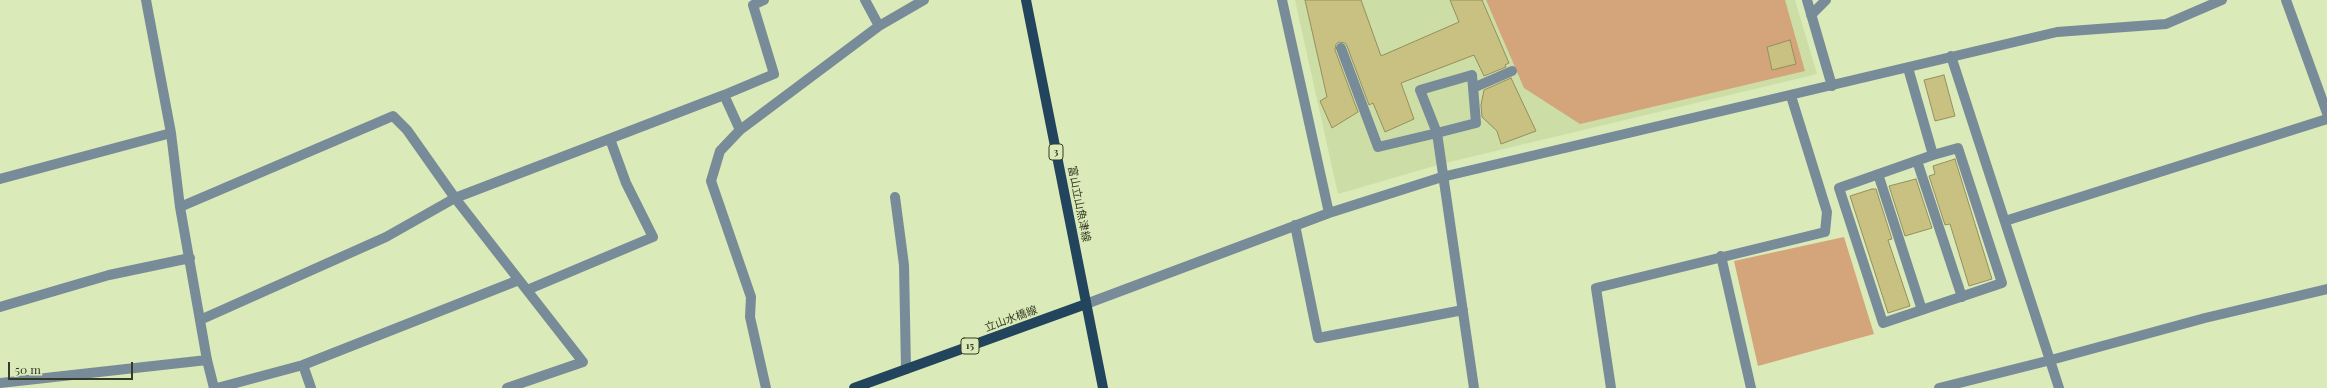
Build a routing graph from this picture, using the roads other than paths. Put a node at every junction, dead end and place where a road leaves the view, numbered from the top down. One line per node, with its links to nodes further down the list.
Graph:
1 (146, 0): 24 (street)
2 (764, 0): 19 (street)
3 (865, 0): 12 (street)
4 (924, 0): 12 (street)
5 (1026, 0): 44 (main road, 富山立山魚津線 / 3)
6 (1282, 0): 35 (street)
7 (1807, 0): 11 (street)
8 (1826, 0): 11 (street)
9 (2222, 0): 14 (street)
10 (2286, 0): 21 (street)
11 (1811, 15): 17 (street)
12 (879, 26): 23 (street)
13 (1341, 48): 25 (street)
14 (1951, 56): 15 (street); 36 (street)
15 (1908, 68): 17 (street); 27 (street)
16 (1512, 71): 18 (street)
17 (1832, 86): 20 (street)
18 (1473, 88): 25 (street); 25 (street)
19 (724, 95): 23 (street); 26 (street)
20 (1791, 96): 30 (street); 38 (street)
21 (2327, 113)
22 (2327, 119): 36 (street)
23 (740, 130): 57 (street)
24 (171, 133): 31 (street); 34 (street)
25 (1437, 133): 30 (street)
26 (610, 139): 33 (street); 42 (street)
27 (1933, 155): 28 (street); 43 (street)
28 (1917, 161): 29 (street); 43 (street)
29 (1878, 174): 47 (street); 47 (street)
30 (1442, 177): 35 (street); 46 (street)
31 (0, 179)
32 (895, 197): 52 (street)
33 (455, 198): 34 (street); 40 (street); 48 (street)
34 (180, 207): 39 (street)
35 (1329, 213): 37 (street)
36 (2005, 221): 50 (street)
37 (1295, 225): 44 (street); 46 (street)
38 (1721, 256): 61 (street); 62 (street)
39 (190, 258): 45 (street); 48 (street)
40 (519, 280): 42 (street); 51 (street)
41 (2327, 289): 50 (street)
42 (527, 290): 56 (street)
43 (1962, 297): 47 (street)
44 (1086, 304): 52 (main road, 立山水橋線 / 15); 59 (main road, 富山立山魚津線 / 3)
45 (0, 308)
46 (1463, 310): 60 (street)
47 (1922, 310)
48 (200, 320): 49 (street)
49 (207, 360): 53 (street); 54 (street)
50 (2051, 360): 63 (street); 64 (street)
51 (303, 365): 54 (street); 55 (street)
52 (906, 369): 58 (main road, 立山水橋線 / 15)
53 (0, 383)
54 (216, 388)
55 (311, 388)
56 (507, 388)
57 (766, 388)
58 (854, 388)
59 (1103, 388)
60 (1474, 388)
61 (1611, 388)
62 (1752, 388)
63 (1939, 388)
64 (2059, 388)

